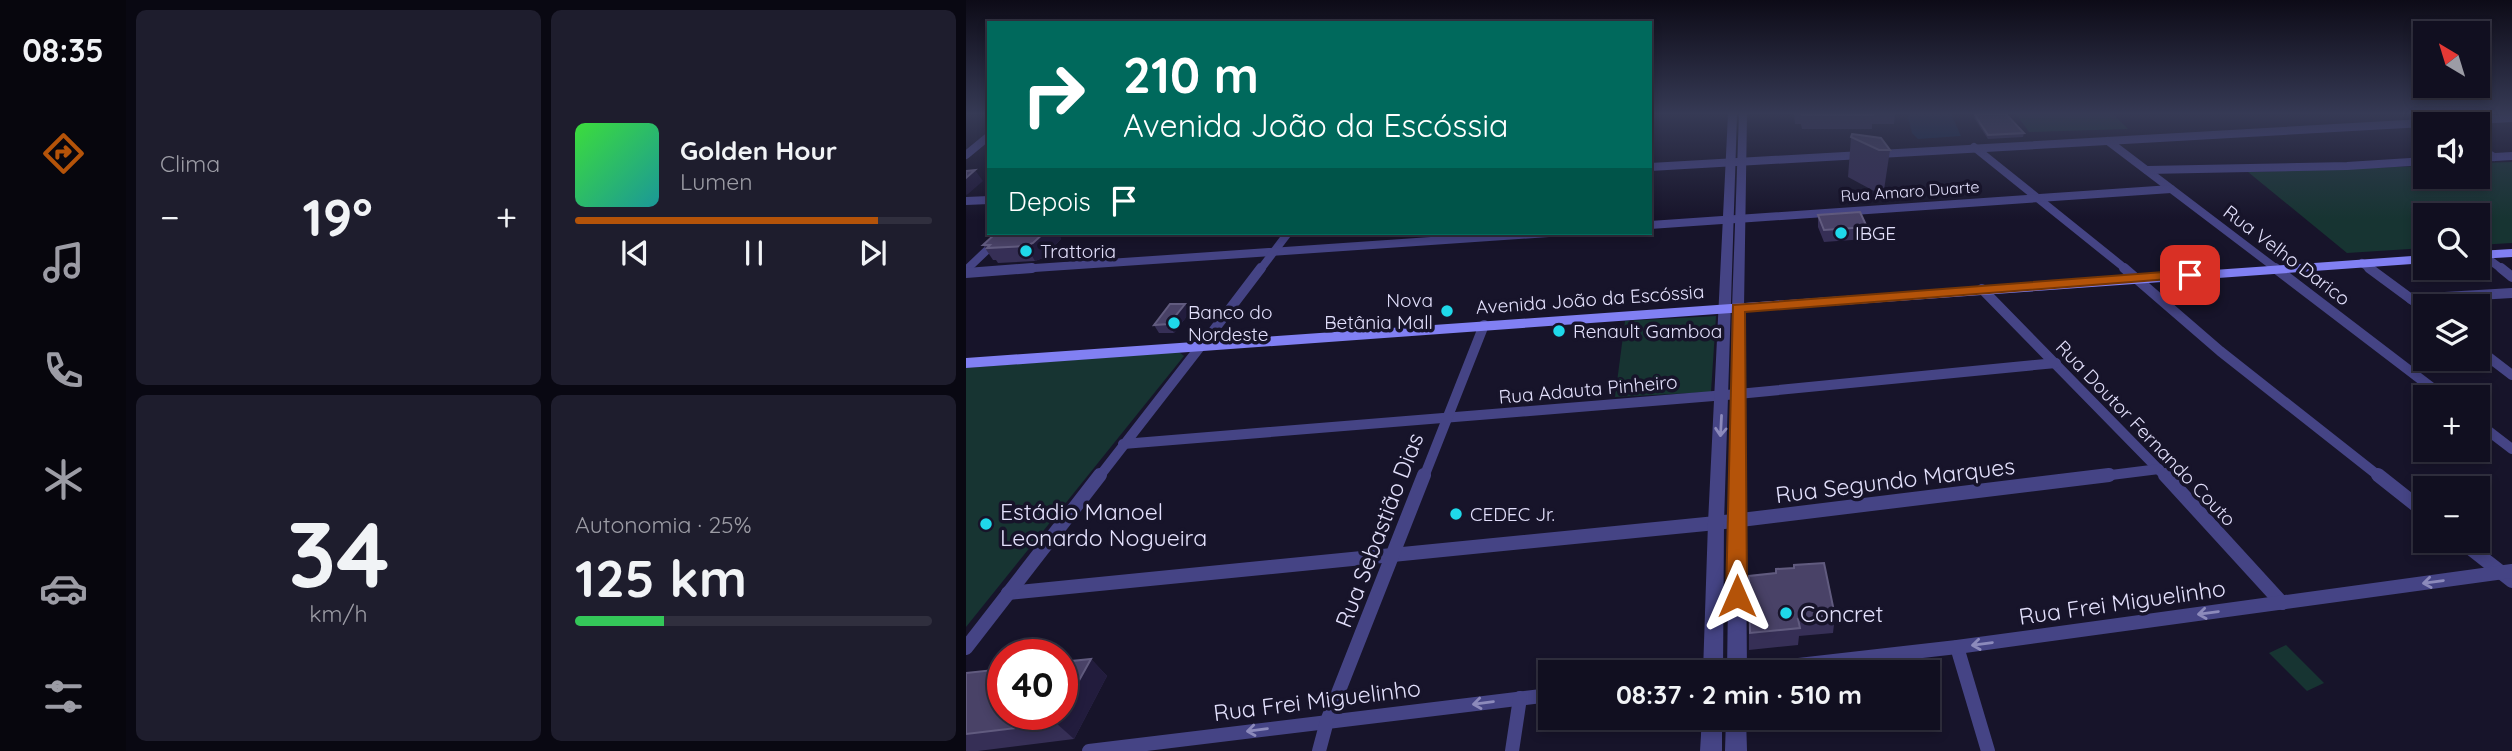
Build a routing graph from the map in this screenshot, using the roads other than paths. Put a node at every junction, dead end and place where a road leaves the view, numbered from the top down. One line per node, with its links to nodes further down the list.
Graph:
1 (1735, 149): 10 (street)
2 (1738, 149): 10 (street)
3 (1937, 149): 10 (street)
4 (1976, 149): 15 (street)
5 (2119, 149): 13 (street, Rua Velho Darico)
6 (2490, 155): 9 (street)
7 (2512, 156): 9 (street)
8 (2490, 157): 9 (street)
9 (2494, 157)
10 (1736, 160): 12 (street); 18 (street)
11 (2413, 161): 13 (street)
12 (1652, 165)
13 (2147, 170): 14 (street, Rua Velho Darico)
14 (2171, 189): 15 (street, Rua Amaro Duarte); 32 (street, Rua Velho Darico)
15 (2033, 197): 18 (street, Rua Amaro Duarte); 34 (street)
16 (987, 202): 17 (street)
17 (966, 203)
18 (1734, 217): 19 (street, Rua Amaro Duarte); 39 (street)
19 (1652, 225)
20 (1003, 235): 33 (street)
21 (1286, 235): 25 (street)
22 (1521, 235): 25 (street)
23 (2512, 247): 24 (main road)
24 (2490, 251)
25 (1272, 253): 33 (street); 41 (street)
26 (2490, 253): 27 (main road)
27 (2512, 253)
28 (2413, 254): 32 (main road, Avenida João da Escóssia)
29 (2413, 260): 31 (main road, Avenida João da Escóssia)
30 (2490, 260): 35 (street)
31 (2362, 263): 32 (main road, Avenida João da Escóssia); 38 (street)
32 (2273, 266): 34 (main road, Avenida João da Escóssia); 47 (street, Rua Velho Darico)
33 (966, 272)
34 (2132, 275): 36 (main road, Avenida João da Escóssia); 39 (main road, Avenida João da Escóssia); 54 (street)
35 (2512, 277)
36 (1982, 289): 39 (main road, Avenida João da Escóssia); 45 (street, Rua Doutor Fernando Couto)
37 (2512, 293): 38 (street)
38 (2411, 299)
39 (1732, 304): 40 (main road, Avenida João da Escóssia); 41 (main road, Avenida João da Escóssia); 48 (street)
40 (1484, 325): 41 (main road, Avenida João da Escóssia); 49 (street, Rua Sebastião Dias)
41 (1203, 343): 42 (main road, Avenida João da Escóssia); 44 (main road, Avenida João da Escóssia); 51 (street)
42 (966, 356)
43 (2490, 358): 46 (street)
44 (966, 363)
45 (2056, 363): 48 (street, Rua Adauta Pinheiro); 53 (street, Rua Doutor Fernando Couto)
46 (2512, 375)
47 (2428, 385)
48 (1730, 394): 49 (street, Rua Adauta Pinheiro); 55 (street); 56 (street, one-way to 56)
49 (1445, 419): 51 (street, Rua Adauta Pinheiro); 57 (street, Rua Sebastião Dias)
50 (2490, 432): 52 (street)
51 (1123, 444): 60 (street)
52 (2512, 449)
53 (2159, 469): 55 (street, Rua Segundo Marques); 61 (street, Rua Doutor Fernando Couto)
54 (2413, 503)
55 (1737, 520): 56 (street, Rua Segundo Marques); 65 (street)
56 (1716, 523): 57 (street, Rua Segundo Marques); 64 (street)
57 (1393, 553): 60 (street, Rua Segundo Marques); 69 (street, Rua Sebastião Dias)
58 (2478, 553): 59 (street)
59 (2508, 575): 61 (street, Rua Frei Miguelinho, one-way to 61)
60 (1008, 593): 63 (street)
61 (2282, 603): 62 (street, Rua Frei Miguelinho, one-way to 62)
62 (1958, 647): 66 (street, Rua Frei Miguelinho); 77 (street)
63 (966, 648)
64 (1713, 660)
65 (1737, 660)
66 (1843, 660)
67 (1538, 696): 68 (street, Rua Frei Miguelinho)
68 (1520, 698): 69 (street, Rua Frei Miguelinho, one-way to 69); 74 (street)
69 (1327, 721): 72 (street, Rua Frei Miguelinho, one-way to 72); 73 (street, Rua Sebastião Dias)
70 (1711, 730): 75 (street)
71 (1736, 730): 76 (street)
72 (1098, 750)
73 (1319, 751)
74 (1512, 751)
75 (1710, 751)
76 (1736, 751)
77 (1988, 751)

